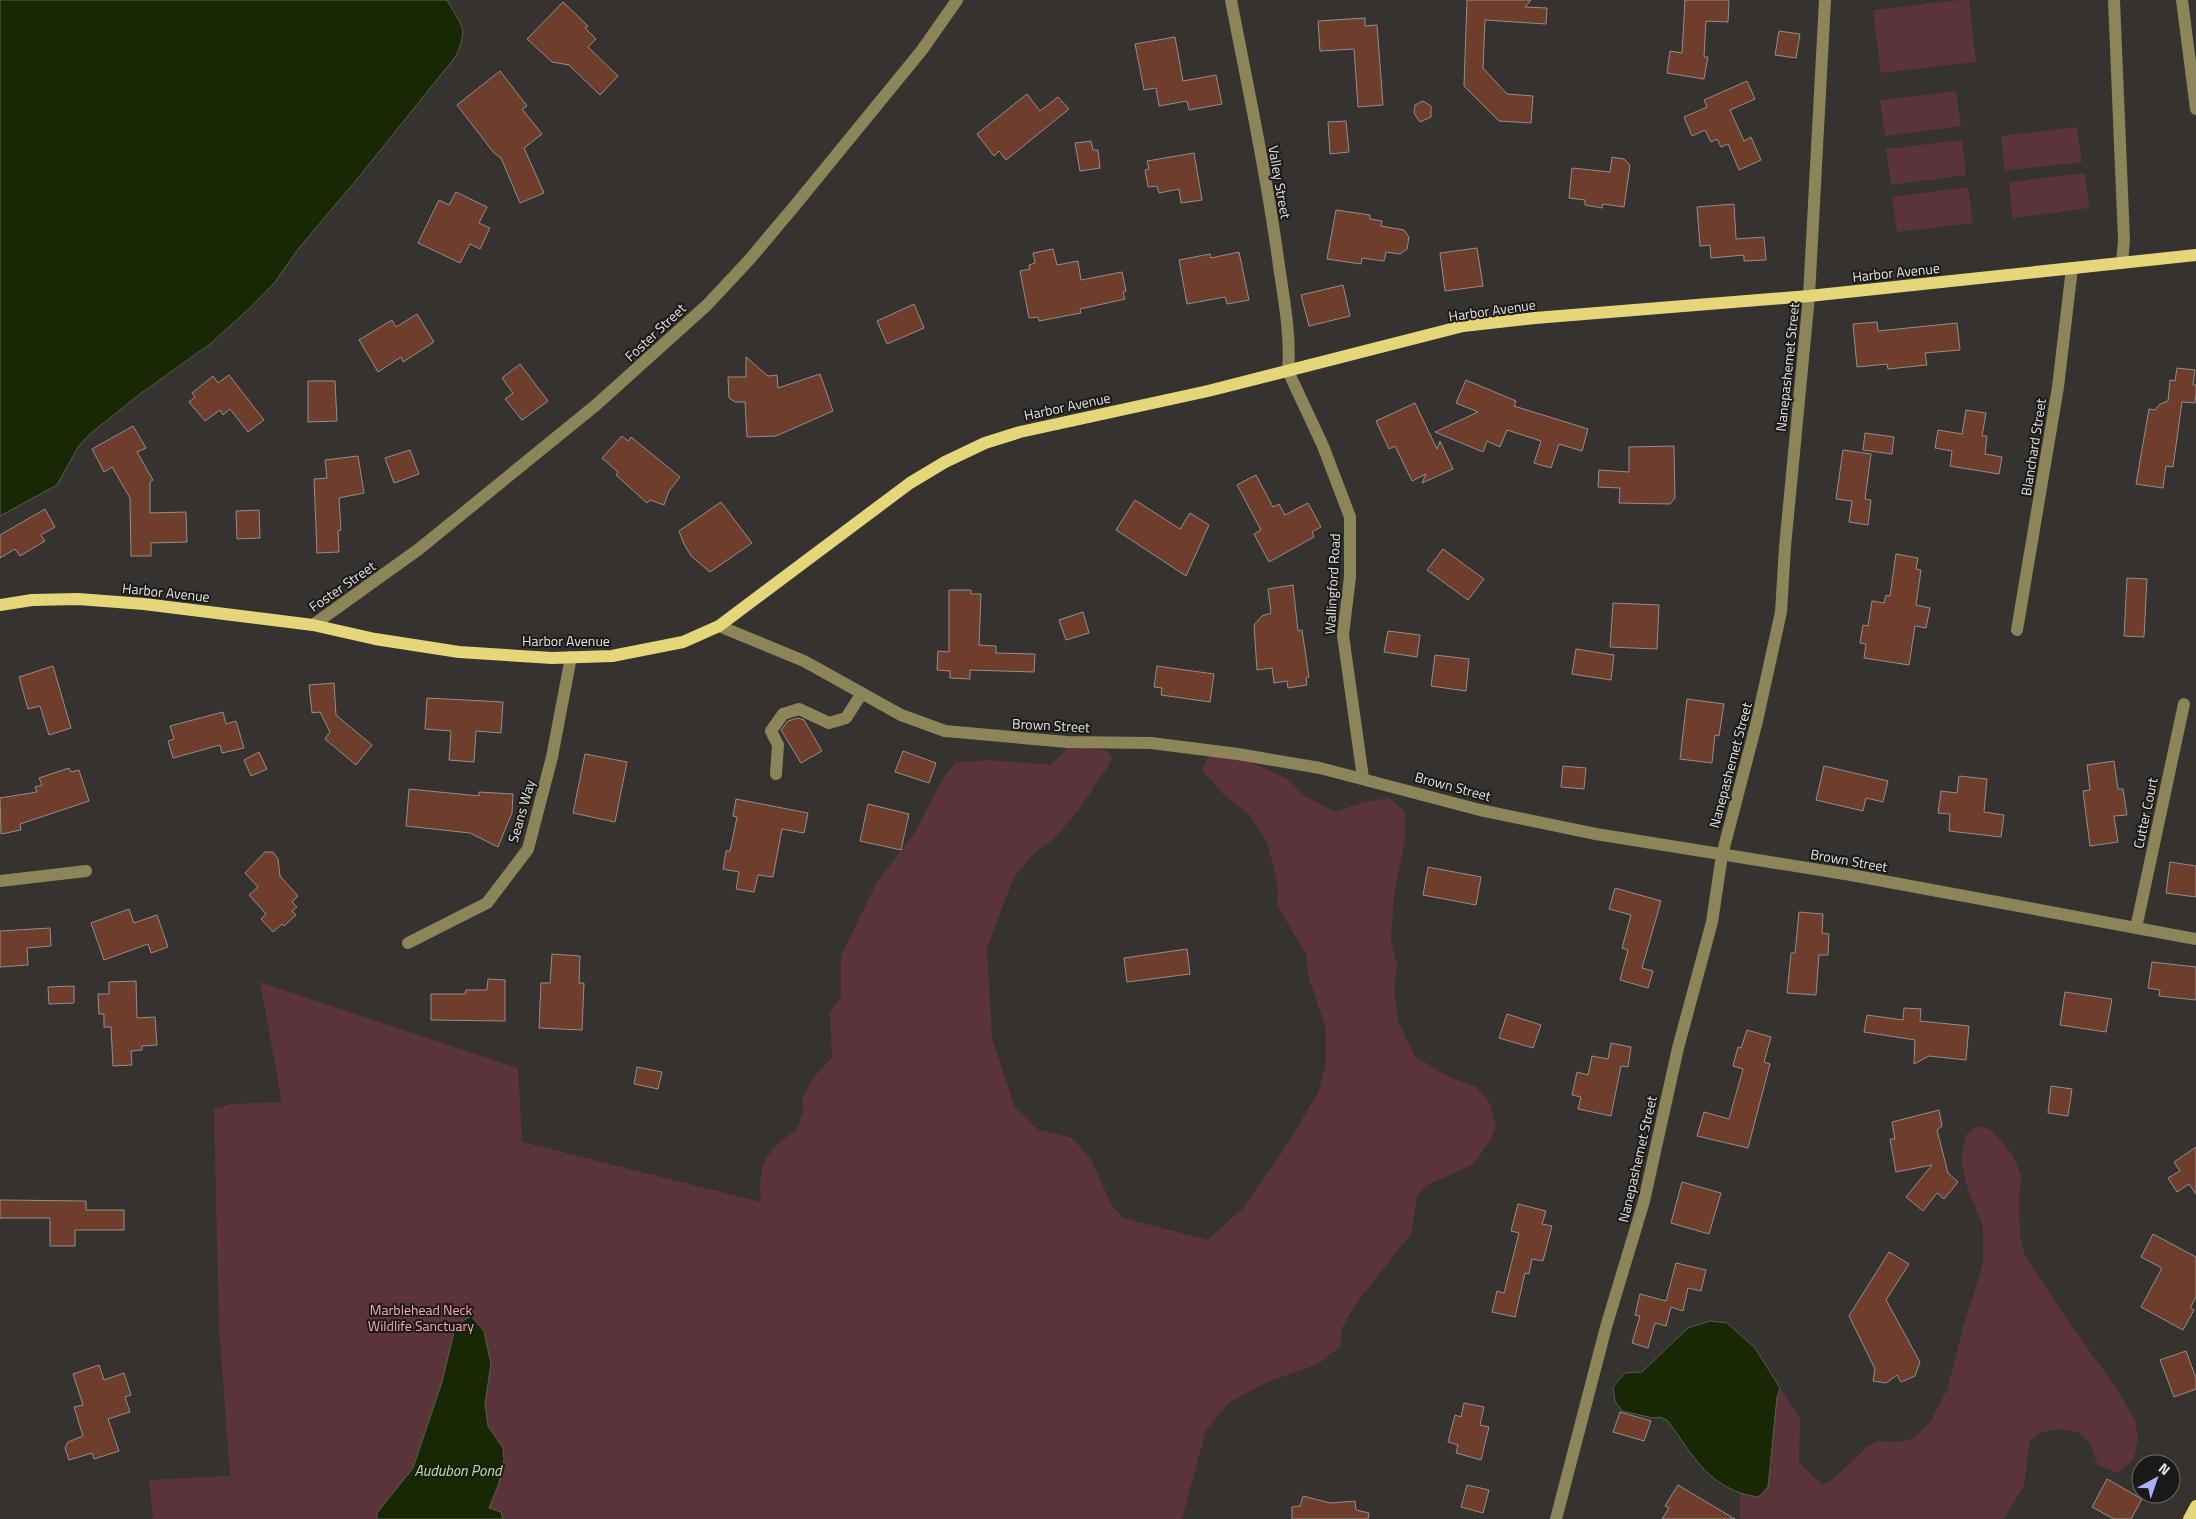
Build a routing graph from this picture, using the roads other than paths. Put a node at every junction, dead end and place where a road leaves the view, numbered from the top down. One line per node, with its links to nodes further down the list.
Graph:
1 (957, 0): 13 (street, Foster Street)
2 (1231, 0): 11 (street, Valley Street)
3 (1825, 0): 10 (street, Nanepashemet Street)
4 (2114, 0): 8 (street)
5 (2182, 0): 6 (street)
6 (2196, 109)
7 (2196, 255): 8 (main road, Harbor Avenue)
8 (2122, 263): 9 (main road, Harbor Avenue)
9 (2072, 268): 10 (main road, Harbor Avenue); 15 (street, Blanchard Street)
10 (1809, 296): 11 (main road, Harbor Avenue); 21 (street, Nanepashemet Street)
11 (1288, 371): 14 (main road, Harbor Avenue); 20 (street, Wallingford Road)
12 (0, 605): 13 (main road, Harbor Avenue)
13 (313, 625): 16 (main road, Harbor Avenue)
14 (719, 626): 16 (main road, Harbor Avenue); 17 (street, Brown Street)
15 (2017, 630)
16 (571, 657): 26 (street, Seans Way)
17 (862, 693): 19 (street); 20 (street, Brown Street)
18 (2184, 704): 24 (street, Cutter Court)
19 (776, 774)
20 (1363, 778): 21 (street, Brown Street)
21 (1722, 855): 24 (street, Brown Street); 28 (street, Nanepashemet Street)
22 (86, 871): 23 (street)
23 (0, 881)
24 (2136, 928): 25 (street, Brown Street)
25 (2196, 939)
26 (408, 943)
27 (2196, 1506): 29 (main road)
28 (1556, 1519)
29 (2189, 1519)

